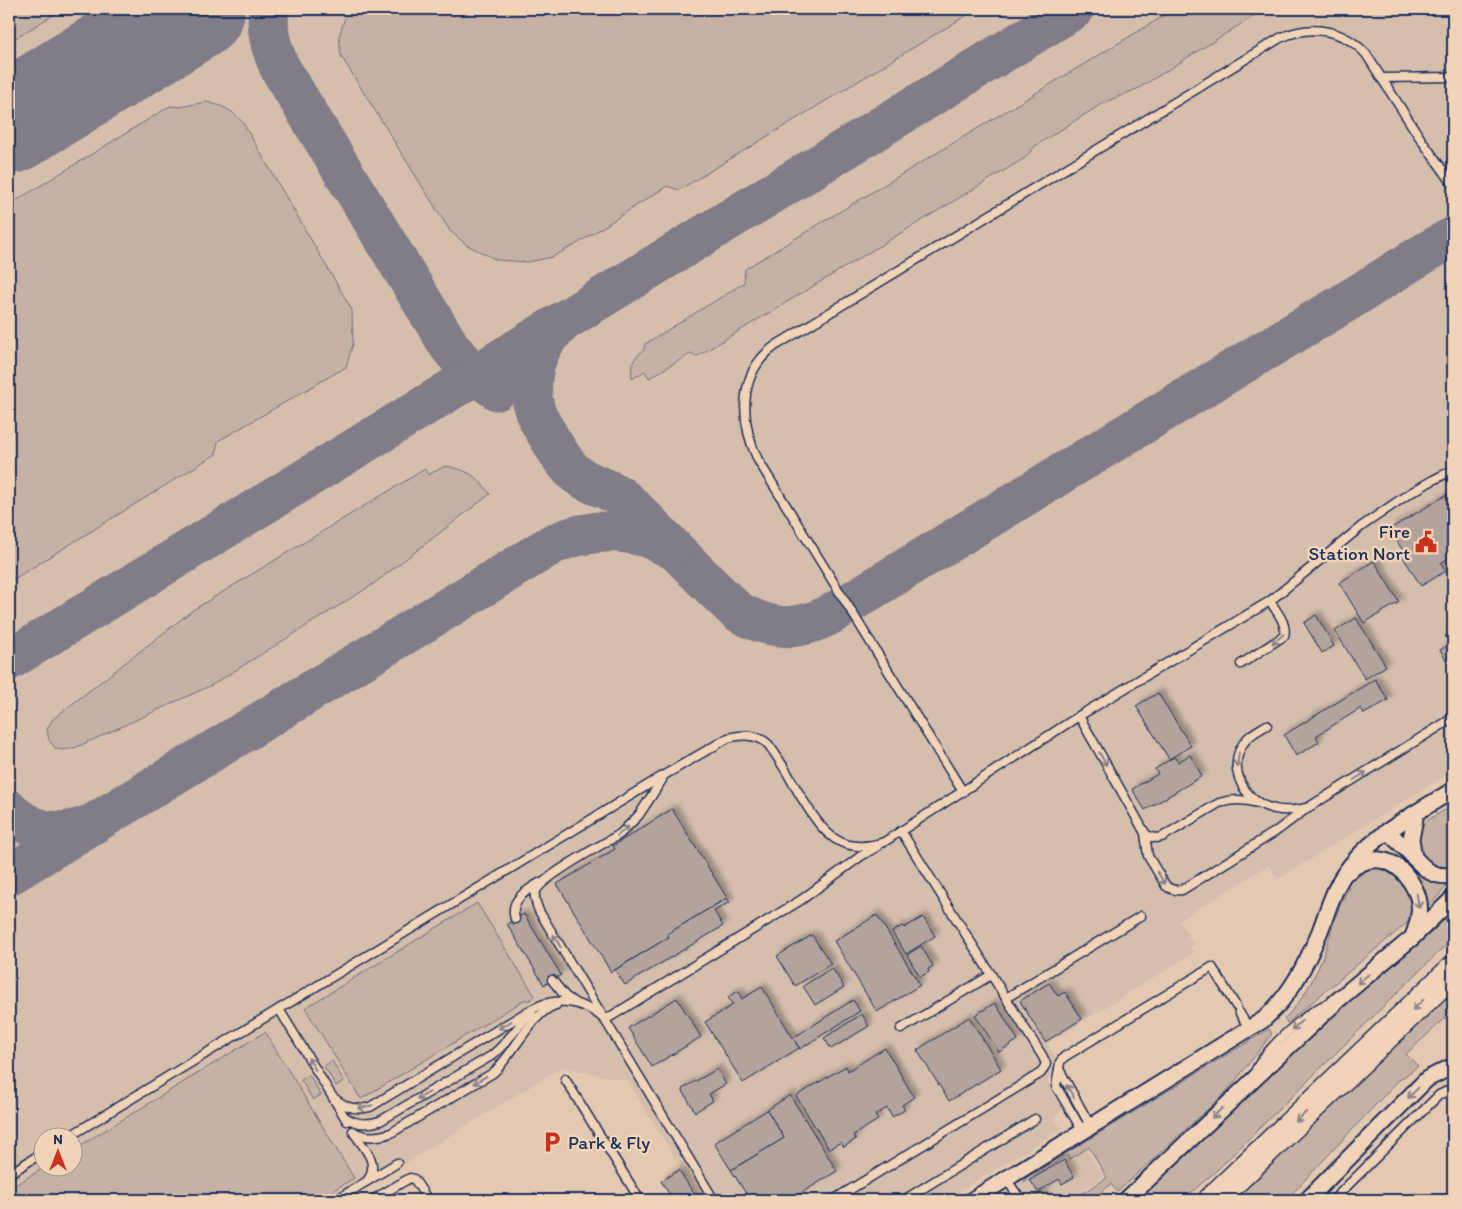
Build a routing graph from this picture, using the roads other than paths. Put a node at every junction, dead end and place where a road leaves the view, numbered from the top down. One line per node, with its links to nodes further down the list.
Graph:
1 (1453, 77): 2 (lane)
2 (1381, 78): 3 (lane); 12 (lane)
3 (1453, 184)
4 (1452, 471): 5 (lane)
5 (1270, 601): 6 (lane, one-way to 6); 7 (lane)
6 (1241, 664)
7 (1079, 716): 12 (lane); 18 (lane, one-way to 18)
8 (1453, 718): 14 (lane, one-way to 8)
9 (1268, 725): 13 (lane, one-way to 13)
10 (666, 774): 19 (lane); 24 (lane, one-way to 10); 35 (lane)
11 (1453, 790): 15 (street)
12 (962, 792): 16 (lane)
13 (1262, 805): 14 (lane); 18 (lane)
14 (1309, 807): 18 (lane, one-way to 14)
15 (1416, 813): 17 (street); 20 (street)
16 (901, 831): 19 (lane); 30 (lane)
17 (1388, 831): 20 (street); 21 (street); 23 (street)
18 (1145, 833)
19 (884, 842): 36 (lane)
20 (1414, 858): 22 (street)
21 (1401, 869): 23 (street); 28 (street, one-way to 28)
22 (1453, 875)
23 (1343, 876): 38 (street)
24 (545, 880): 27 (lane); 36 (lane, one-way to 24)
25 (1453, 898): 28 (street)
26 (1141, 916): 32 (lane)
27 (515, 919)
28 (1413, 937): 53 (street, one-way to 53)
29 (1453, 971): 63 (highway, one-way to 63)
30 (991, 975): 32 (lane); 37 (lane)
31 (552, 980): 33 (lane)
32 (1006, 998): 59 (lane)
33 (565, 999): 34 (lane); 36 (lane); 47 (lane, one-way to 47)
34 (544, 1004): 42 (lane, one-way to 42); 43 (lane, one-way to 43)
35 (279, 1009): 42 (lane, one-way to 35); 45 (lane)
36 (605, 1020): 58 (lane)
37 (901, 1029)
38 (1250, 1030): 46 (street); 46 (lane)
39 (1453, 1066): 64 (street, one-way to 64)
40 (565, 1079): 57 (lane)
41 (1453, 1088): 65 (lane)
42 (333, 1097): 43 (lane)
43 (345, 1117): 47 (lane)
44 (1035, 1120): 60 (lane)
45 (82, 1129)
46 (1087, 1129): 51 (street)
47 (353, 1131): 52 (lane)
48 (32, 1159): 50 (lane)
49 (397, 1163): 52 (lane)
50 (9, 1174)
51 (1006, 1179): 61 (street); 62 (lane)
52 (367, 1181): 54 (lane)
53 (1126, 1199)
54 (336, 1200)
55 (372, 1200): 56 (lane)
56 (428, 1200)
57 (640, 1200)
58 (714, 1200)
59 (833, 1200)
60 (904, 1200)
61 (972, 1200)
62 (1021, 1200)
63 (1213, 1200)
64 (1307, 1200)
65 (1333, 1200)

